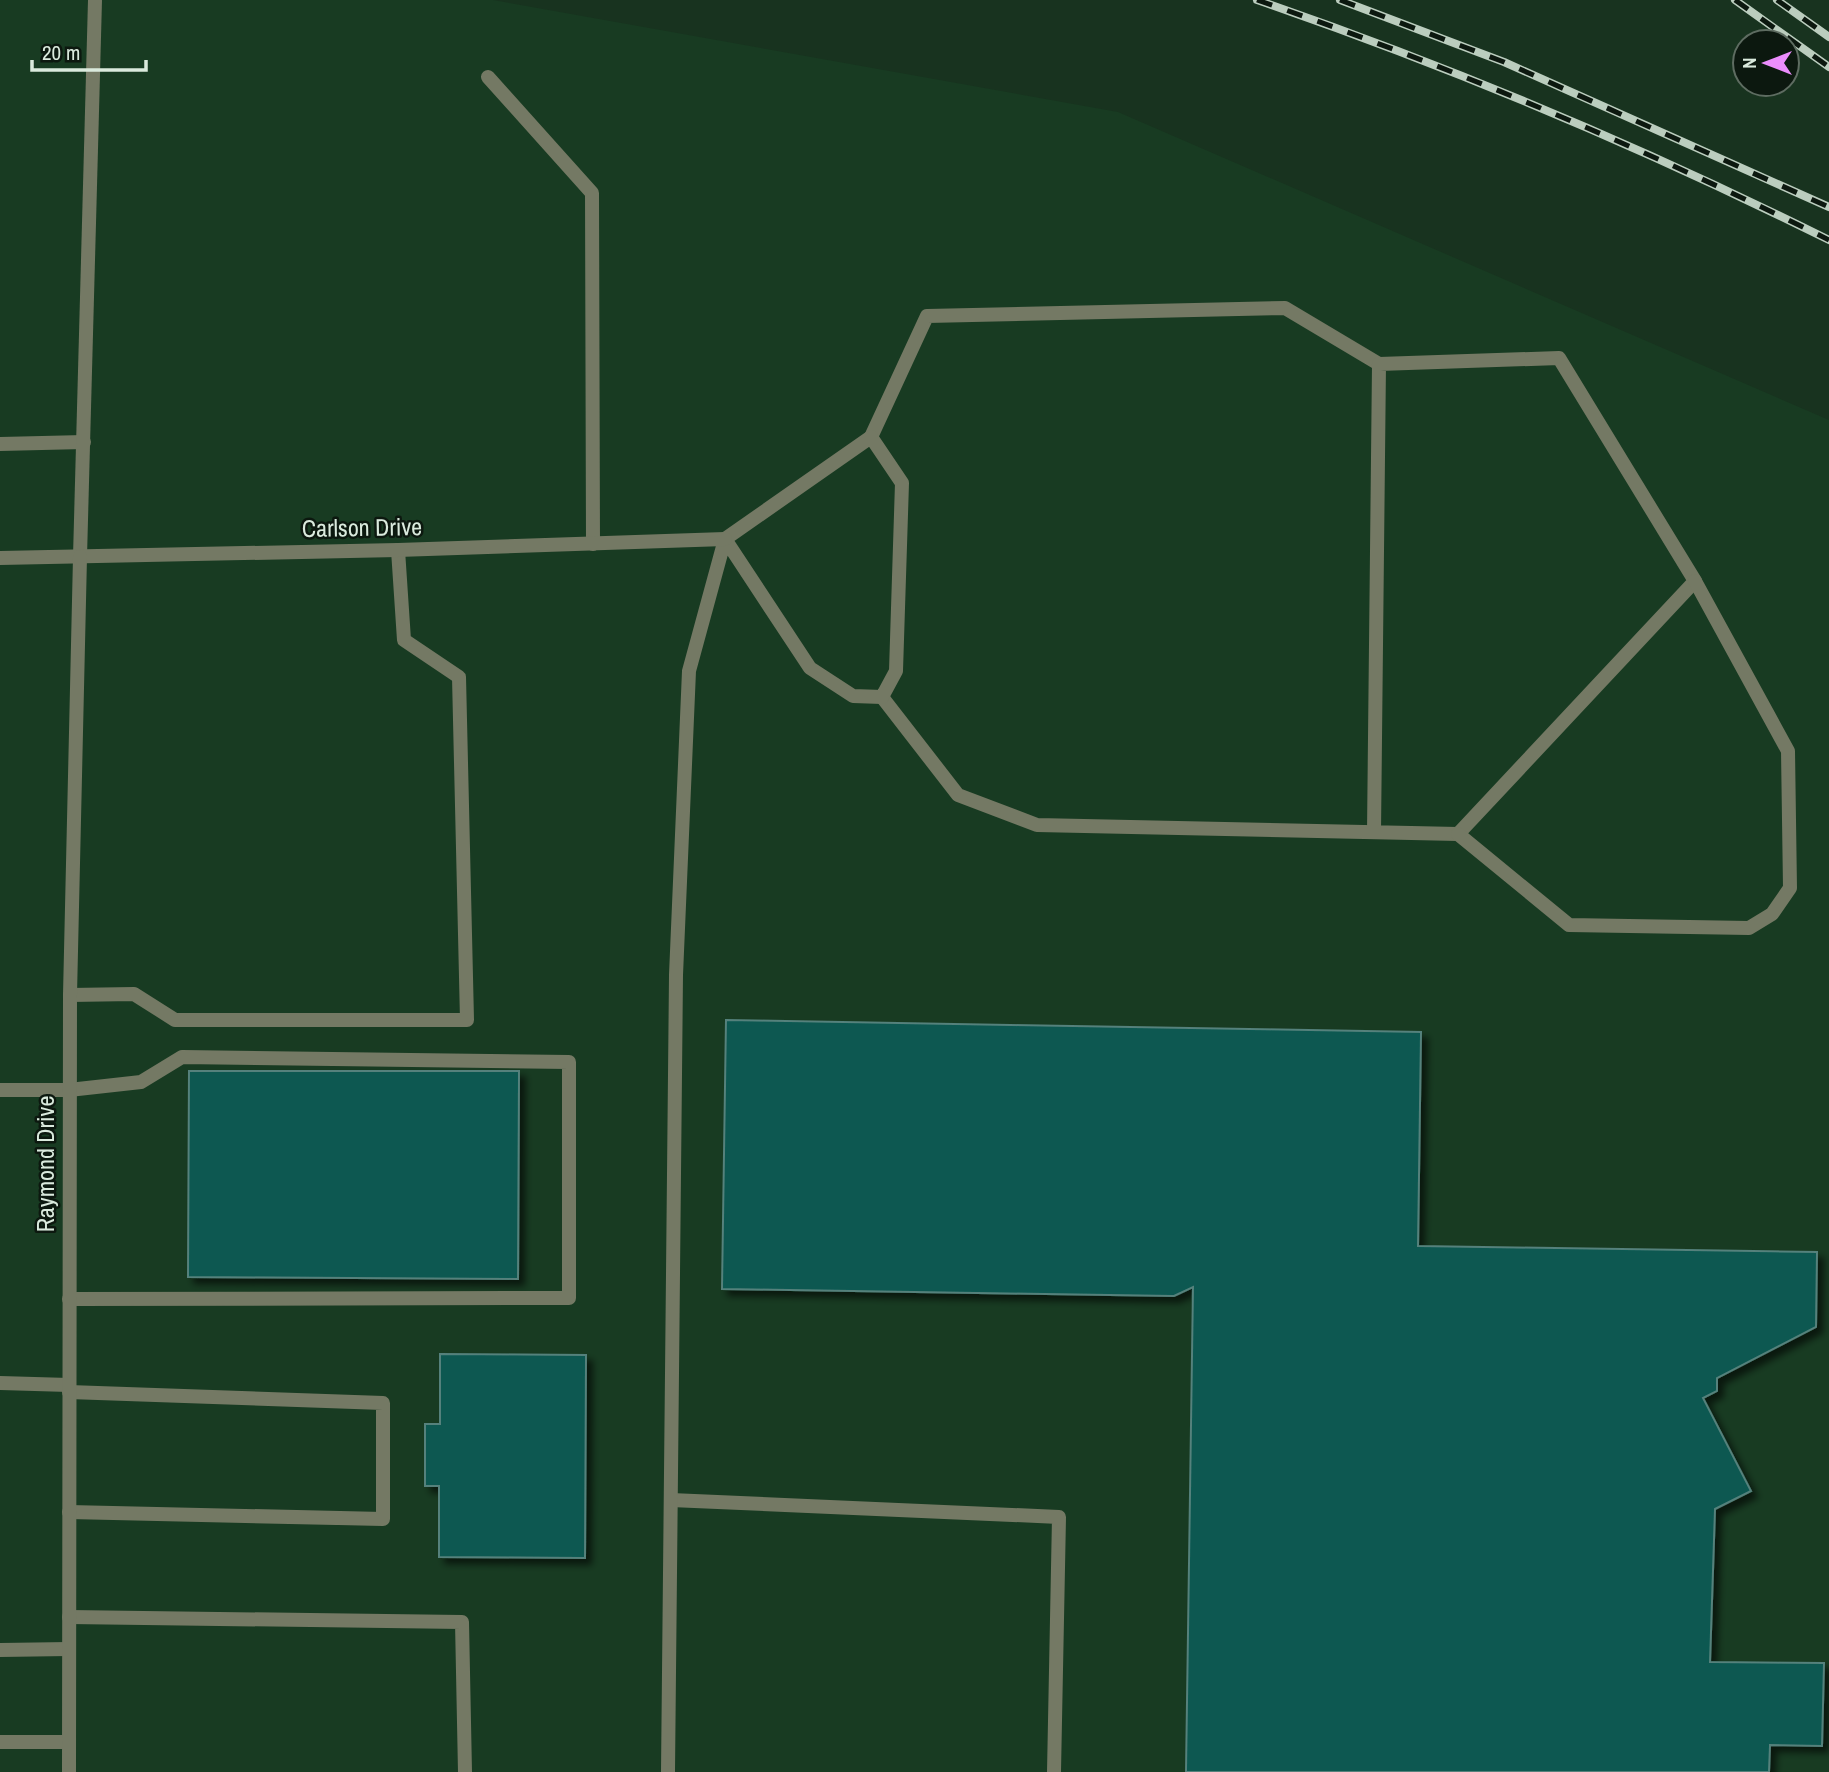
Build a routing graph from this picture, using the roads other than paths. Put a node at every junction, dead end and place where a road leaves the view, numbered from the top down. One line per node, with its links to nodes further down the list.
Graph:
1 (95, 0): 5 (street, Raymond Drive)
2 (488, 77): 8 (street)
3 (1378, 364): 4 (street); 12 (street); 14 (street)
4 (871, 437): 7 (street); 13 (street)
5 (83, 442): 6 (street); 10 (street, Raymond Drive)
6 (0, 444)
7 (725, 539): 8 (street, Carlson Drive); 13 (street); 22 (street)
8 (593, 544): 9 (street, Carlson Drive)
9 (398, 550): 10 (street, Carlson Drive); 16 (street)
10 (80, 557): 11 (street, Carlson Drive); 16 (street, Raymond Drive)
11 (0, 558)
12 (1695, 581): 15 (street); 15 (street)
13 (882, 697): 14 (street)
14 (1374, 832): 15 (street)
15 (1458, 834)
16 (70, 995): 18 (street, Raymond Drive)
17 (0, 1090): 18 (street)
18 (69, 1090): 19 (street, Raymond Drive); 19 (street)
19 (69, 1299): 21 (street, Raymond Drive)
20 (0, 1383): 21 (street)
21 (69, 1388): 23 (street, Raymond Drive); 23 (street)
22 (671, 1500): 31 (street); 32 (street)
23 (69, 1512): 24 (street, Raymond Drive)
24 (69, 1617): 25 (street, Raymond Drive); 30 (street)
25 (69, 1649): 26 (street); 28 (street, Raymond Drive)
26 (0, 1650)
27 (0, 1742): 28 (street)
28 (69, 1742): 29 (street, Raymond Drive)
29 (69, 1772)
30 (465, 1772)
31 (668, 1772)
32 (1054, 1772)

